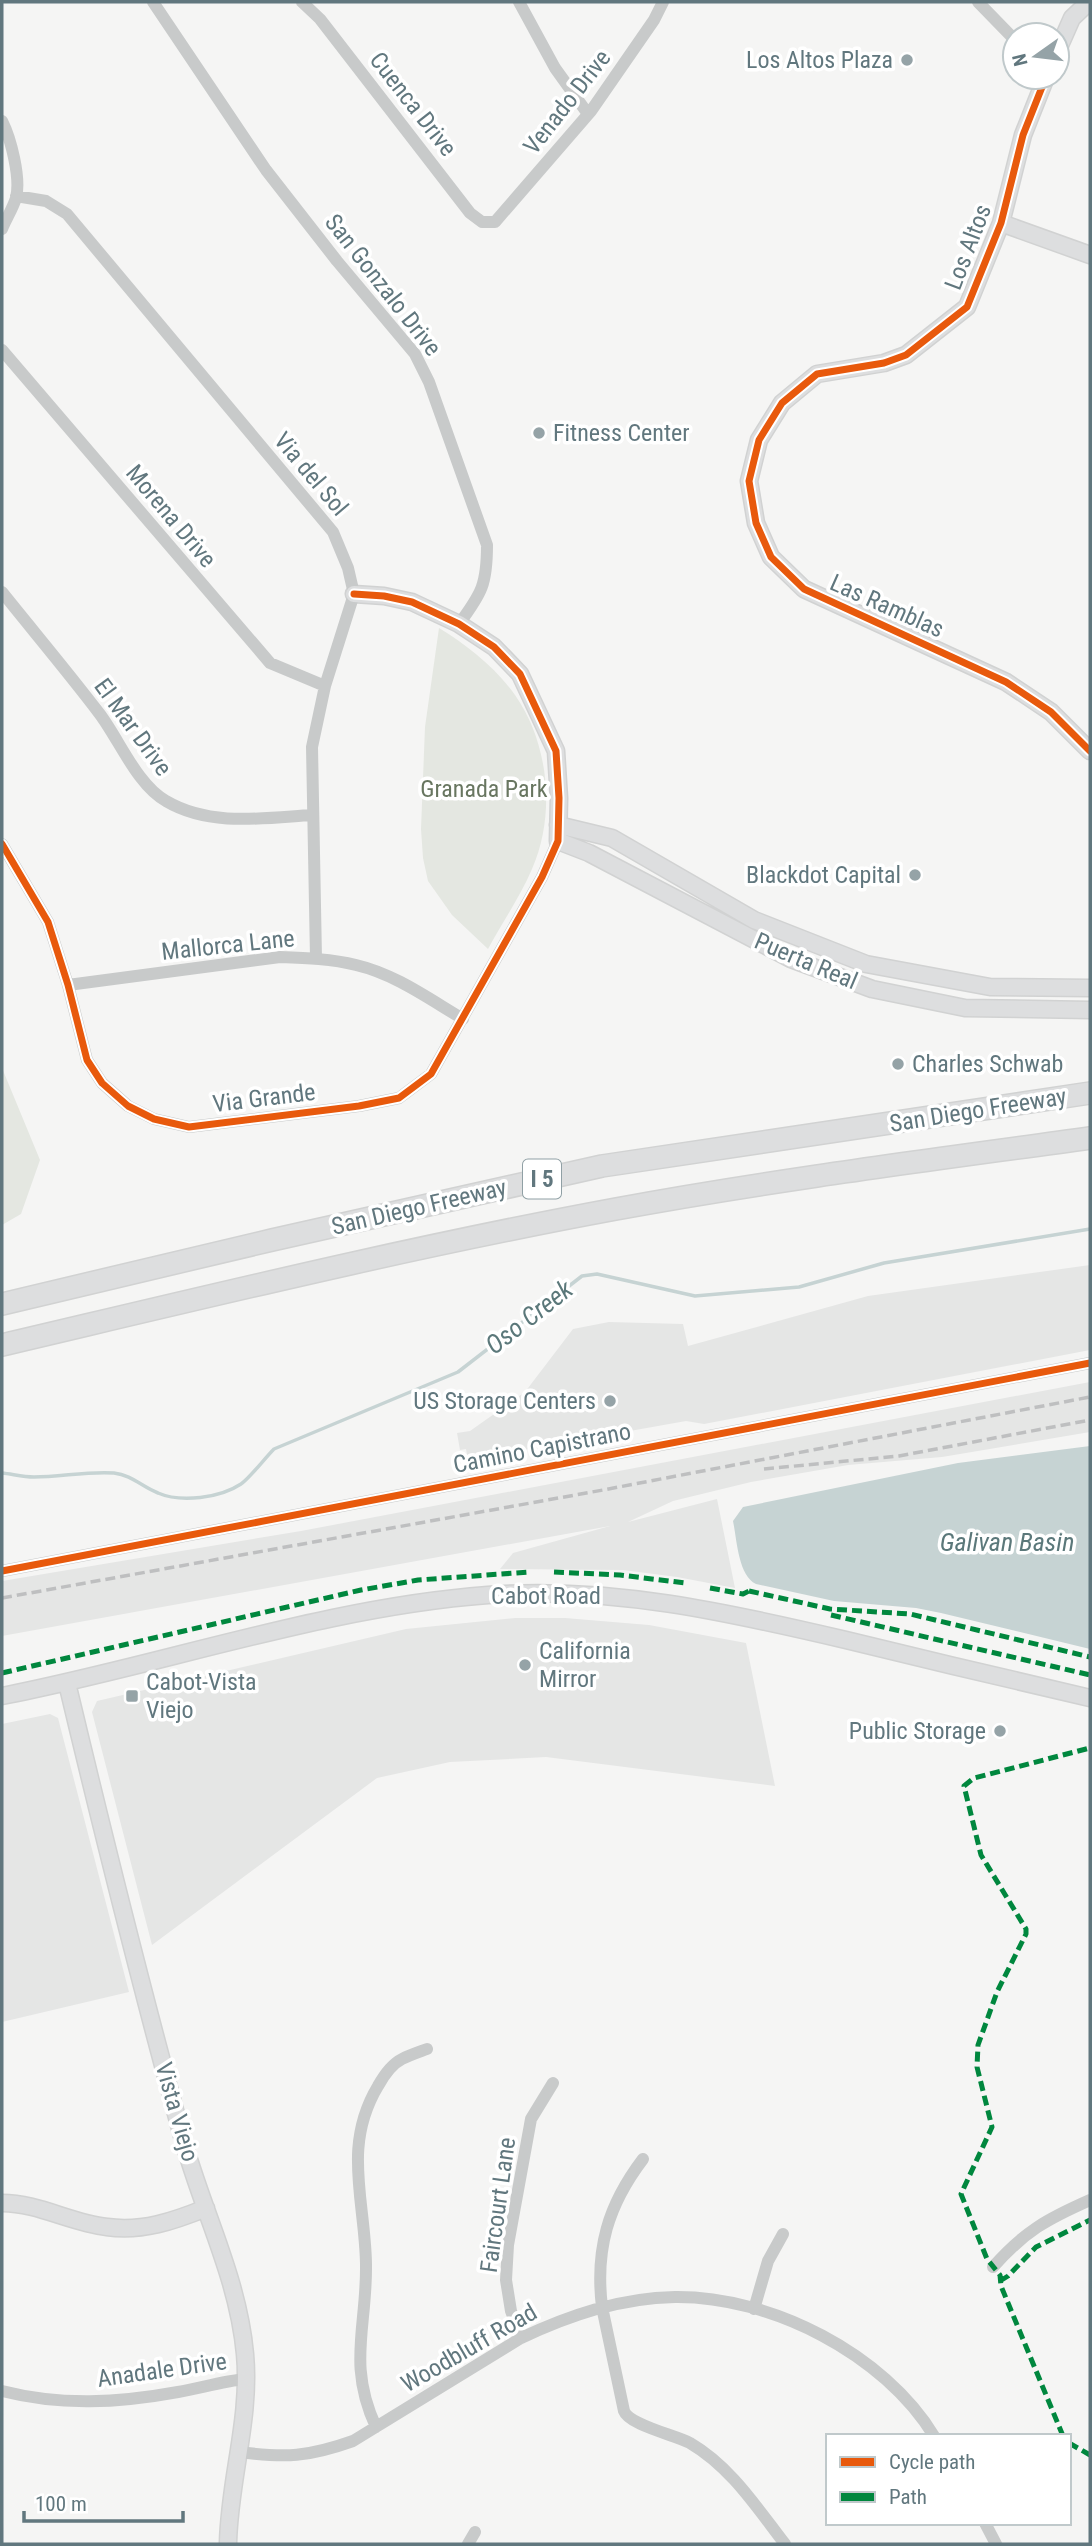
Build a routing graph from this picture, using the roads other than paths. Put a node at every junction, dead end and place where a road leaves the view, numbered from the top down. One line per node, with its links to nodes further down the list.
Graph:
1 (153, 2): 21 (street, San Gonzalo Drive)
2 (302, 2): 13 (street, Cuenca Drive)
3 (519, 2): 10 (street)
4 (663, 2): 10 (street, Venado Drive)
5 (978, 2): 8 (street)
6 (1089, 2): 7 (street)
7 (1071, 21)
8 (1001, 26)
9 (1040, 91): 14 (street, Los Altos)
10 (588, 114): 13 (street, Venado Drive)
11 (2, 121): 12 (street)
12 (16, 196): 15 (street); 20 (street, Via del Sol)
13 (495, 222)
14 (1001, 223): 16 (street); 18 (street, Los Altos)
15 (2, 229)
16 (1090, 256)
17 (2, 350): 22 (street, Morena Drive)
18 (759, 440): 23 (street, Las Ramblas)
19 (2, 592): 24 (street, El Mar Drive)
20 (354, 594): 21 (street); 22 (street)
21 (458, 624): 25 (street)
22 (325, 686): 24 (street)
23 (1090, 751)
24 (312, 815): 27 (street)
25 (558, 833): 29 (street, Puerta Real); 30 (street, Puerta Real); 31 (street, Via Grande)
26 (2, 844): 28 (street, Via Grande)
27 (316, 958): 28 (street, Mallorca Lane); 31 (street, Mallorca Lane)
28 (68, 985): 31 (street, Via Grande)
29 (1090, 988)
30 (1090, 1010)
31 (463, 1019)
32 (1090, 1093): 34 (highway, San Diego Freeway / I 5)
33 (1090, 1138): 35 (highway, San Diego Freeway / I 5)
34 (2, 1304)
35 (2, 1345)
36 (1090, 1363): 37 (street, Camino Capistrano)
37 (2, 1571)
38 (67, 1683): 39 (street, Cabot Road); 40 (street, Cabot Road); 46 (street, Vista Viejo)
39 (2, 1696)
40 (1090, 1698)
41 (427, 2049): 54 (street)
42 (553, 2083): 51 (street, Faircourt Lane)
43 (643, 2159): 49 (street)
44 (1090, 2200): 48 (street)
45 (2, 2203): 46 (street)
46 (206, 2208): 52 (street, Vista Viejo)
47 (783, 2234): 50 (street)
48 (993, 2267)
49 (602, 2307): 50 (street, Woodbluff Road); 51 (street, Woodbluff Road); 61 (street)
50 (754, 2309): 55 (street, Woodbluff Road)
51 (521, 2338): 54 (street, Woodbluff Road)
52 (246, 2379): 53 (street, Anadale Drive); 56 (street, Vista Viejo)
53 (2, 2391)
54 (376, 2427): 56 (street, Woodbluff Road)
55 (932, 2434)
56 (239, 2452): 59 (street, Vista Viejo)
57 (986, 2525): 62 (street)
58 (475, 2532): 60 (street)
59 (228, 2544)
60 (468, 2544)
61 (785, 2544)
62 (996, 2544)

